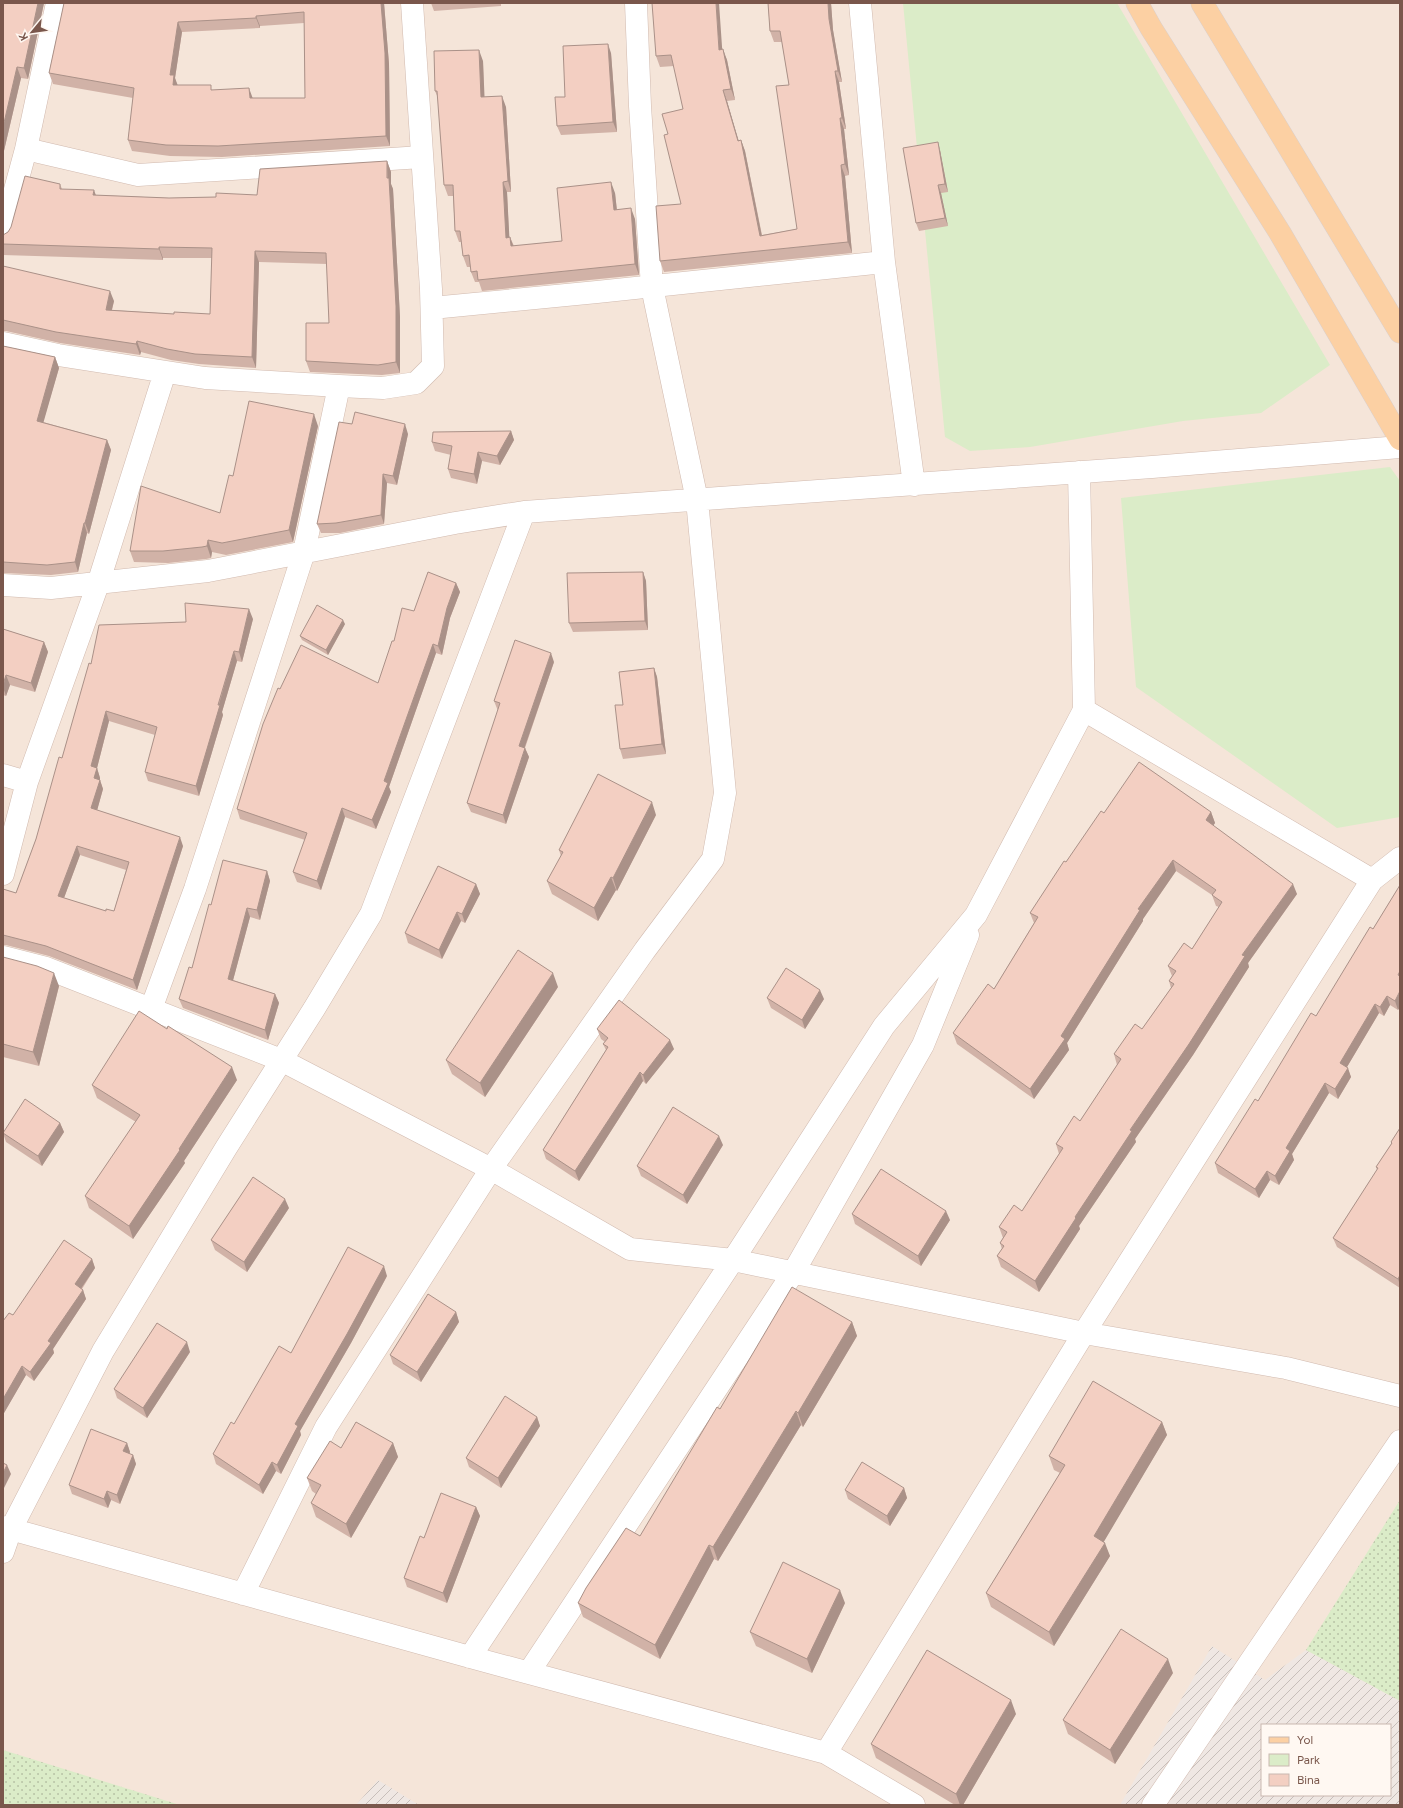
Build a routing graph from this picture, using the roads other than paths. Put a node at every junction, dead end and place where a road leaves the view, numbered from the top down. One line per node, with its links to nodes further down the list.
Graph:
1 (57, 3): 7 (street)
2 (412, 3): 8 (street)
3 (636, 3): 11 (street)
4 (860, 3): 10 (street)
5 (1137, 3): 17 (main road)
6 (1202, 3): 13 (main road)
7 (26, 150): 8 (street); 9 (street)
8 (422, 157): 12 (street)
9 (3, 234)
10 (884, 262): 11 (street); 20 (street)
11 (652, 286): 12 (street); 21 (street)
12 (432, 308): 16 (street)
13 (1400, 332)
14 (3, 343): 15 (street)
15 (165, 372): 16 (street); 25 (street)
16 (339, 386): 23 (street)
17 (1400, 439)
18 (1400, 447): 19 (street)
19 (1079, 472): 20 (street); 26 (street)
20 (914, 485): 21 (street)
21 (696, 500): 22 (street); 36 (street)
22 (524, 512): 23 (street); 35 (street)
23 (304, 552): 25 (street); 34 (street)
24 (3, 584): 25 (street)
25 (98, 584): 28 (street)
26 (1084, 710): 31 (street); 32 (street)
27 (3, 775): 28 (street)
28 (27, 782): 30 (street)
29 (1400, 858): 31 (street)
30 (3, 874)
31 (1372, 880): 39 (street)
32 (976, 915): 37 (street); 38 (street)
33 (3, 957): 34 (street)
34 (151, 1009): 35 (street)
35 (281, 1060): 36 (street); 42 (street)
36 (491, 1169): 37 (street); 44 (street)
37 (732, 1260): 38 (street); 45 (street)
38 (793, 1273): 39 (street); 46 (street)
39 (1084, 1333): 40 (street); 47 (street)
40 (1400, 1396)
41 (1400, 1441): 49 (street)
42 (7, 1528): 43 (street); 44 (street)
43 (3, 1552)
44 (243, 1594): 45 (street)
45 (470, 1656): 46 (street)
46 (529, 1672): 47 (street)
47 (826, 1753): 48 (street)
48 (914, 1805)
49 (1153, 1805)

